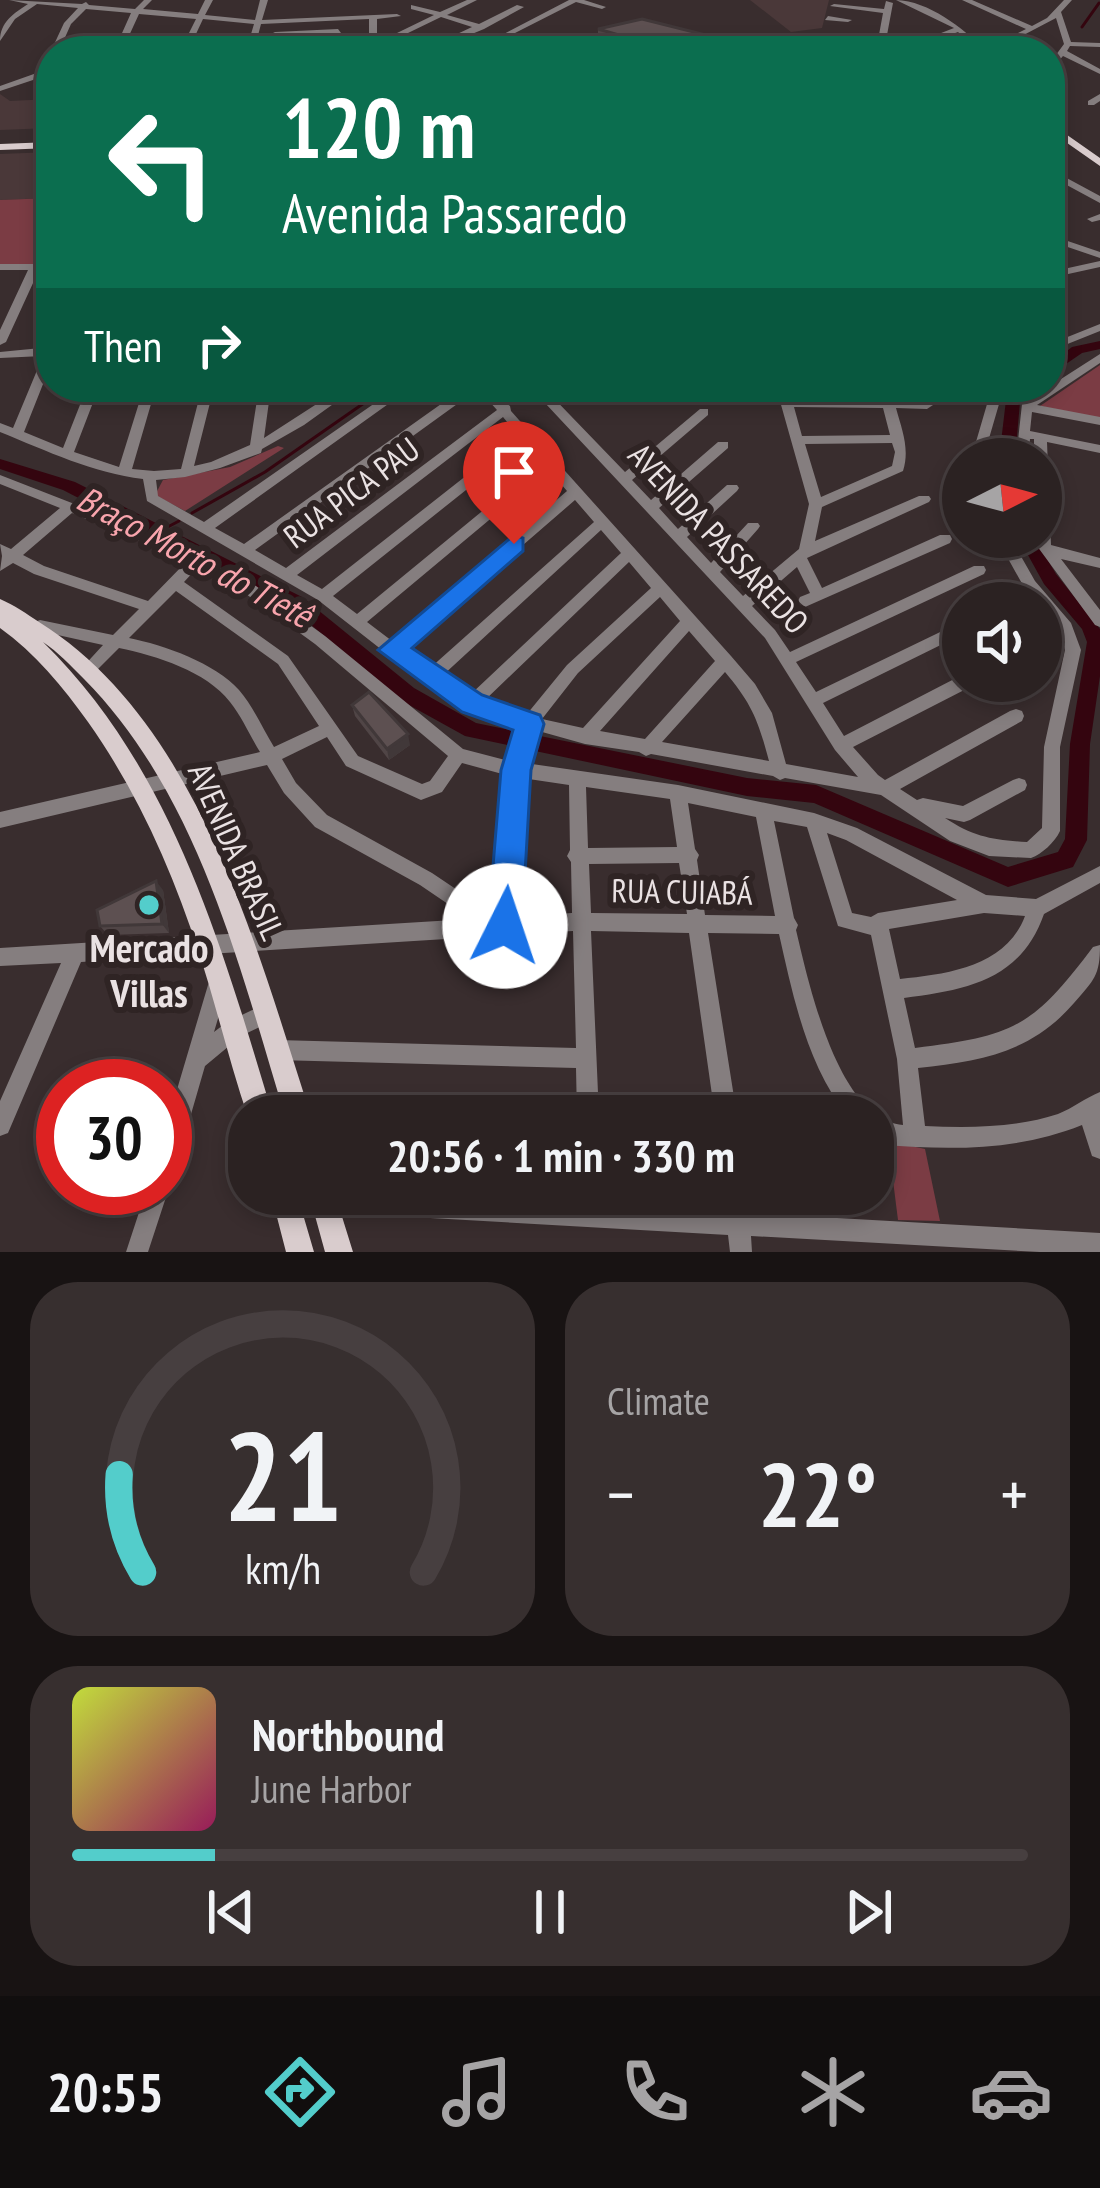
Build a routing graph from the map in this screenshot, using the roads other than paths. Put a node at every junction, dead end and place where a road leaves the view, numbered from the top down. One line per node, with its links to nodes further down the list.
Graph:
1 (13, 0): 13 (street)
2 (92, 0): 20 (street)
3 (148, 0): 24 (street)
4 (209, 0): 28 (street)
5 (263, 0): 34 (street)
6 (432, 0): 21 (street)
7 (472, 0): 15 (street)
8 (495, 0): 18 (street)
9 (576, 0): 19 (street); 27 (street)
10 (900, 0): 39 (street)
11 (966, 0): 23 (street)
12 (1068, 0): 25 (street)
13 (36, 2): 20 (street); 62 (street)
14 (1005, 2): 23 (street)
15 (461, 5): 26 (street); 29 (street)
16 (889, 5): 22 (street); 56 (street)
17 (834, 6): 22 (street)
18 (520, 7): 27 (street); 29 (street)
19 (602, 7)
20 (81, 8): 24 (street); 44 (street)
21 (414, 8): 26 (street); 33 (street)
22 (851, 8): 55 (street)
23 (989, 12): 40 (street)
24 (134, 13): 28 (street); 45 (street)
25 (1058, 13): 35 (street); 38 (street)
26 (442, 15): 36 (street); 37 (street)
27 (546, 15): 43 (street)
28 (197, 16): 34 (street); 46 (street)
29 (499, 17): 37 (street)
30 (828, 18): 55 (street)
31 (337, 19): 32 (street); 33 (street); 41 (street)
32 (278, 21): 34 (street); 42 (street)
33 (373, 21): 49 (street)
34 (257, 22): 47 (street)
35 (1047, 22): 38 (street); 40 (street)
36 (419, 25): 50 (street); 51 (street)
37 (478, 26): 43 (street); 52 (street)
38 (1064, 27): 60 (street)
39 (959, 28): 57 (street); 58 (street)
40 (1031, 28): 59 (street)
41 (338, 31): 42 (street); 48 (street)
42 (275, 34)
43 (508, 34): 53 (street); 54 (street)
44 (65, 36)
45 (124, 36)
46 (190, 36)
47 (254, 36)
48 (338, 36)
49 (373, 36)
50 (405, 36)
51 (455, 36)
52 (460, 36)
53 (504, 36)
54 (515, 36)
55 (848, 36)
56 (883, 36)
57 (938, 36)
58 (968, 36)
59 (1015, 36)
60 (1065, 36)
61 (1065, 38): 64 (street)
62 (0, 39)
63 (1100, 45): 64 (street)
64 (1066, 48): 65 (street)
65 (1100, 72)
66 (36, 74): 67 (street)
67 (0, 89)
68 (36, 134): 70 (main road)
69 (1065, 135): 72 (main road)
70 (0, 140): 71 (main road)
71 (36, 144)
72 (1095, 155)
73 (1065, 180): 74 (street)
74 (1100, 200)
75 (1065, 242): 76 (street)
76 (1078, 245): 77 (street); 78 (street)
77 (1065, 249)
78 (1100, 255)
79 (1100, 264): 83 (street)
80 (0, 267): 81 (street)
81 (35, 267): 87 (street)
82 (1065, 272): 83 (street)
83 (1068, 272): 84 (street)
84 (1065, 275)
85 (1100, 331): 86 (street); 88 (street)
86 (1065, 340)
87 (0, 343)
88 (1065, 350)
89 (36, 353): 90 (street)
90 (0, 355)
91 (1100, 358): 92 (street)
92 (1065, 381)
93 (36, 388): 118 (street)
94 (87, 402): 128 (street)
95 (145, 402): 131 (street)
96 (204, 402): 130 (street)
97 (263, 402): 127 (street)
98 (323, 402): 112 (street)
99 (329, 402): 112 (street)
100 (385, 402): 143 (street)
101 (452, 402): 147 (street)
102 (489, 402): 157 (street, RUA PICA PAU)
103 (498, 402): 117 (street)
104 (550, 402): 134 (street, AVENIDA PASSAREDO)
105 (799, 402): 110 (street)
106 (886, 402): 123 (street)
107 (915, 402): 111 (street)
108 (994, 402): 121 (street)
109 (1032, 402): 113 (street)
110 (788, 403): 124 (street)
111 (927, 405)
112 (323, 406): 127 (street)
113 (1026, 406): 115 (street); 119 (street)
114 (704, 412): 134 (street)
115 (1100, 421)
116 (0, 427): 118 (street)
117 (529, 433): 129 (street); 160 (street)
118 (17, 434): 128 (street)
119 (1023, 434): 120 (street); 122 (street)
120 (1040, 437): 126 (street)
121 (983, 438)
122 (1023, 438)
123 (896, 439): 124 (street); 138 (street)
124 (800, 440): 138 (street)
125 (723, 445): 140 (street)
126 (1100, 449)
127 (256, 450): 130 (street)
128 (68, 454): 131 (street)
129 (551, 461): 136 (street); 165 (street)
130 (187, 470): 132 (street)
131 (124, 472): 132 (street)
132 (149, 474): 143 (street)
133 (0, 479): 139 (street)
134 (624, 480): 140 (street, AVENIDA PASSAREDO)
135 (732, 488): 144 (street)
136 (575, 492): 141 (street); 171 (street)
137 (924, 499): 149 (street)
138 (816, 504): 149 (street)
139 (71, 507): 150 (street); 153 (street)
140 (651, 508): 144 (street, AVENIDA PASSAREDO)
141 (601, 523): 148 (street); 175 (street)
142 (753, 526): 156 (street)
143 (206, 527): 147 (street)
144 (679, 536): 156 (street, AVENIDA PASSAREDO)
145 (942, 540): 149 (street)
146 (1062, 549): 154 (street)
147 (244, 551): 157 (street)
148 (628, 554): 159 (street); 178 (street)
149 (802, 554): 162 (street)
150 (4, 557): 163 (street)
151 (1015, 558): 195 (street, AVENIDA PASSAREDO)
152 (1054, 558): 167 (street)
153 (196, 561): 158 (street); 185 (street)
154 (1100, 562)
155 (979, 570): 172 (street)
156 (711, 572): 162 (street, AVENIDA PASSAREDO)
157 (287, 575): 160 (street)
158 (174, 582): 163 (street); 181 (street)
159 (659, 589): 166 (street); 180 (street)
160 (323, 596): 165 (street)
161 (0, 605): 168 (main road, AVENIDA BRASIL)
162 (742, 605): 172 (street, AVENIDA PASSAREDO)
163 (150, 607): 170 (street)
164 (0, 619): 193 (main road, AVENIDA BRASIL)
165 (358, 621): 171 (street)
166 (689, 621): 173 (street); 182 (street)
167 (1100, 621)
168 (40, 626): 170 (street); 174 (main road, AVENIDA BRASIL)
169 (942, 637): 177 (street)
170 (118, 640): 174 (street); 186 (street)
171 (392, 650): 175 (street)
172 (790, 658): 177 (street, AVENIDA PASSAREDO)
173 (726, 660): 184 (street); 188 (street)
174 (89, 668): 190 (main road, AVENIDA BRASIL)
175 (429, 678): 178 (street)
176 (942, 693): 183 (street)
177 (814, 700): 183 (street, AVENIDA PASSAREDO)
178 (472, 703): 180 (street)
179 (1016, 716): 192 (street)
180 (528, 726): 182 (street); 187 (street)
181 (325, 731): 185 (street); 186 (street)
182 (585, 736): 184 (street)
183 (842, 745): 192 (street, AVENIDA PASSAREDO)
184 (646, 749): 188 (street)
185 (458, 754): 187 (street)
186 (270, 757): 190 (street); 207 (street)
187 (516, 766): 189 (street); 207 (street)
188 (780, 773): 192 (street)
189 (577, 779): 194 (street); 200 (street)
190 (173, 782): 193 (street); 209 (main road, AVENIDA BRASIL)
191 (1019, 785): 195 (street)
192 (884, 789): 195 (street, AVENIDA PASSAREDO)
193 (146, 790): 197 (street); 210 (main road, AVENIDA BRASIL)
194 (678, 794): 196 (street); 199 (street)
195 (914, 803)
196 (763, 810): 198 (street); 208 (street, RUA CUIABÁ)
197 (0, 820)
198 (814, 821): 202 (street); 206 (street)
199 (690, 855): 200 (street); 205 (street)
200 (576, 856): 204 (street)
201 (1100, 874): 203 (street)
202 (984, 904): 203 (street); 206 (street)
203 (1032, 908): 215 (street)
204 (579, 922): 205 (street, RUA CUIABÁ); 207 (street, RUA CUIABÁ); 219 (street)
205 (701, 923): 208 (street, RUA CUIABÁ); 226 (street)
206 (880, 924): 215 (street)
207 (500, 926): 209 (street, RUA CUIABÁ)
208 (789, 926): 227 (street, RUA CUIABÁ)
209 (242, 944): 210 (street, RUA CUIABÁ); 216 (main road, AVENIDA BRASIL)
210 (211, 946): 211 (street, RUA CUIABÁ); 214 (main road, AVENIDA BRASIL)
211 (75, 953): 213 (street, RUA CUIABÁ); 229 (street)
212 (1100, 954): 220 (street)
213 (0, 957)
214 (220, 978): 217 (main road, AVENIDA BRASIL); 221 (street)
215 (894, 990): 220 (street)
216 (265, 1014): 217 (street); 218 (main road, AVENIDA BRASIL)
217 (234, 1029): 221 (street); 223 (main road, AVENIDA BRASIL)
218 (277, 1050): 219 (street); 224 (main road, AVENIDA BRASIL)
219 (587, 1058): 225 (street)
220 (907, 1059): 231 (street)
221 (194, 1061): 222 (street)
222 (192, 1068)
223 (254, 1095)
224 (291, 1095)
225 (588, 1095)
226 (723, 1095)
227 (843, 1095)
228 (1094, 1107): 231 (street); 232 (street)
229 (0, 1125)
230 (894, 1135): 231 (street)
231 (915, 1136)
232 (1100, 1148)
233 (149, 1215): 240 (street)
234 (290, 1215): 241 (main road)
235 (328, 1215): 242 (main road)
236 (672, 1215): 238 (street)
237 (737, 1215): 238 (street)
238 (738, 1223): 239 (street); 243 (street)
239 (1100, 1244)
240 (137, 1252)
241 (300, 1252)
242 (339, 1252)
243 (741, 1252)

